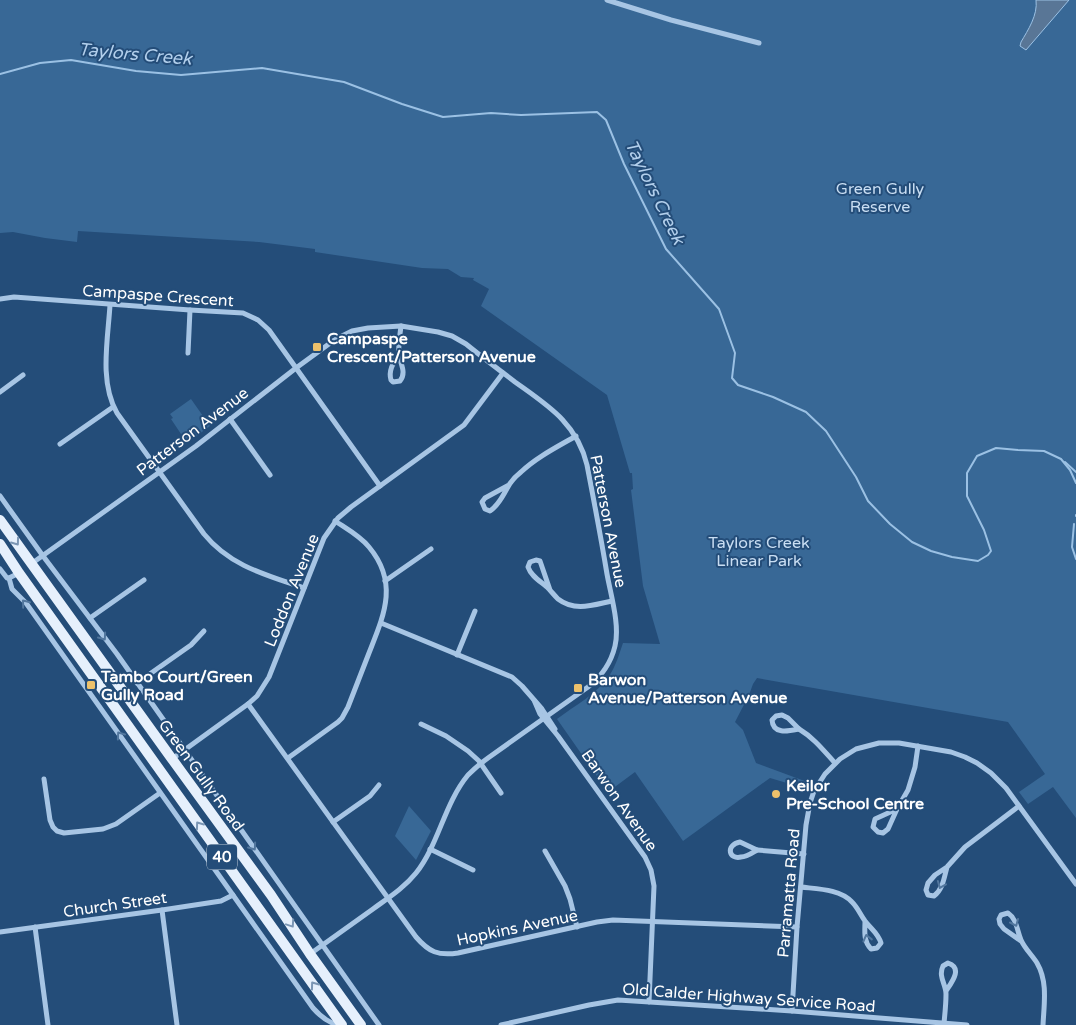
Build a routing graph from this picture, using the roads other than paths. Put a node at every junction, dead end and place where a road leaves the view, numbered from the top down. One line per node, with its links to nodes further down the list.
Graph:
1 (607, 0): 2 (street)
2 (758, 43)
3 (0, 299): 4 (street, Campaspe Crescent)
4 (110, 304): 5 (street, Campaspe Crescent); 13 (street)
5 (190, 310): 7 (street); 9 (street, Campaspe Crescent)
6 (401, 326): 8 (street); 9 (street, Patterson Avenue); 10 (street, Patterson Avenue)
7 (188, 353)
8 (399, 354): 8 (street)
9 (296, 368): 14 (street, Patterson Avenue); 20 (street, Campaspe Crescent)
10 (503, 373): 15 (street, Patterson Avenue); 20 (street, Loddon Avenue)
11 (23, 375): 12 (street)
12 (0, 392)
13 (113, 407): 16 (street); 17 (street)
14 (230, 419): 17 (street, Patterson Avenue); 18 (street)
15 (576, 436): 19 (street); 35 (street, Patterson Avenue)
16 (60, 444)
17 (160, 472): 26 (street, Patterson Avenue); 33 (street)
18 (270, 475)
19 (509, 485): 19 (street)
20 (380, 486): 23 (street, Loddon Avenue)
21 (0, 496): 26 (street)
22 (0, 520): 27 (main road, Green Gully Road / 40, one-way to 27)
23 (335, 521): 32 (street); 33 (street, Loddon Avenue)
24 (0, 544): 29 (main road, Green Gully Road / 40)
25 (431, 549): 32 (street)
26 (43, 556): 27 (street, Patterson Avenue); 37 (street)
27 (31, 564): 29 (main road); 49 (main road, Green Gully Road / 40)
28 (0, 569): 30 (street)
29 (18, 574): 30 (street); 52 (main road, Green Gully Road / 40)
30 (9, 578): 53 (street, one-way to 30)
31 (144, 580): 37 (street)
32 (385, 581): 38 (street)
33 (304, 588): 42 (street, Loddon Avenue)
34 (550, 590): 34 (street); 35 (street)
35 (612, 601): 43 (street, Patterson Avenue)
36 (475, 611): 40 (street)
37 (90, 618): 41 (street, one-way to 41)
38 (381, 623): 40 (street, Barwon Avenue); 48 (street)
39 (204, 631): 41 (street)
40 (457, 655): 43 (street, Barwon Avenue)
41 (137, 683): 47 (street)
42 (248, 704): 47 (street, Loddon Avenue); 48 (street, Hopkins Avenue)
43 (546, 718): 51 (street, Patterson Avenue); 73 (street, Barwon Avenue)
44 (421, 724): 51 (street)
45 (800, 729): 45 (street); 50 (street)
46 (918, 746): 50 (street, Parramatta Road); 58 (street, Parramatta Road); 59 (street)
47 (184, 750): 49 (street, Loddon Avenue); 79 (street, one-way to 79)
48 (288, 758): 60 (street, Hopkins Avenue)
49 (172, 759): 52 (main road); 80 (main road, Green Gully Road / 40, one-way to 80)
50 (835, 763): 64 (street, Parramatta Road)
51 (481, 764): 57 (street); 61 (street, Patterson Avenue)
52 (159, 768): 53 (street); 87 (main road, Green Gully Road / 40, one-way to 52)
53 (148, 775): 56 (street)
54 (44, 779): 56 (street)
55 (379, 784): 60 (street)
56 (160, 793): 69 (street)
57 (501, 793)
58 (1019, 806): 65 (street); 67 (street, Parramatta Road)
59 (897, 809): 59 (street)
60 (333, 822): 70 (street, Hopkins Avenue)
61 (430, 849): 66 (street); 70 (street, Patterson Avenue)
62 (757, 850): 62 (street); 64 (street)
63 (545, 851): 75 (street)
64 (804, 854): 68 (street, Parramatta Road)
65 (947, 866): 65 (street, one-way to 65)
66 (473, 870)
67 (1076, 884)
68 (801, 887): 72 (street); 76 (street, Parramatta Road)
69 (233, 896): 71 (street, Church Street); 87 (street)
70 (388, 898): 75 (street, Hopkins Avenue); 79 (street, Patterson Avenue)
71 (162, 910): 74 (street, Church Street); 86 (street)
72 (865, 921): 72 (street, one-way to 72)
73 (653, 922): 75 (street, Hopkins Avenue); 76 (street, Hopkins Avenue); 82 (street, Barwon Avenue)
74 (35, 927): 77 (street, Church Street); 85 (street)
75 (577, 927)
76 (797, 927): 83 (street, Parramatta Road)
77 (0, 932)
78 (1021, 941): 78 (street, one-way to 78); 92 (street)
79 (322, 946): 80 (street, Patterson Avenue); 89 (street)
80 (310, 954): 88 (main road, Green Gully Road / 40)
81 (946, 991): 81 (street); 84 (street)
82 (649, 1002): 83 (street, Old Calder Highway Service Road); 90 (street, Old Calder Highway Service Road)
83 (792, 1011): 84 (street, Old Calder Highway Service Road)
84 (944, 1023): 91 (street, Old Calder Highway Service Road)
85 (48, 1025)
86 (177, 1025)
87 (341, 1025)
88 (361, 1025)
89 (379, 1025)
90 (501, 1025)
91 (967, 1025)
92 (1043, 1025)

